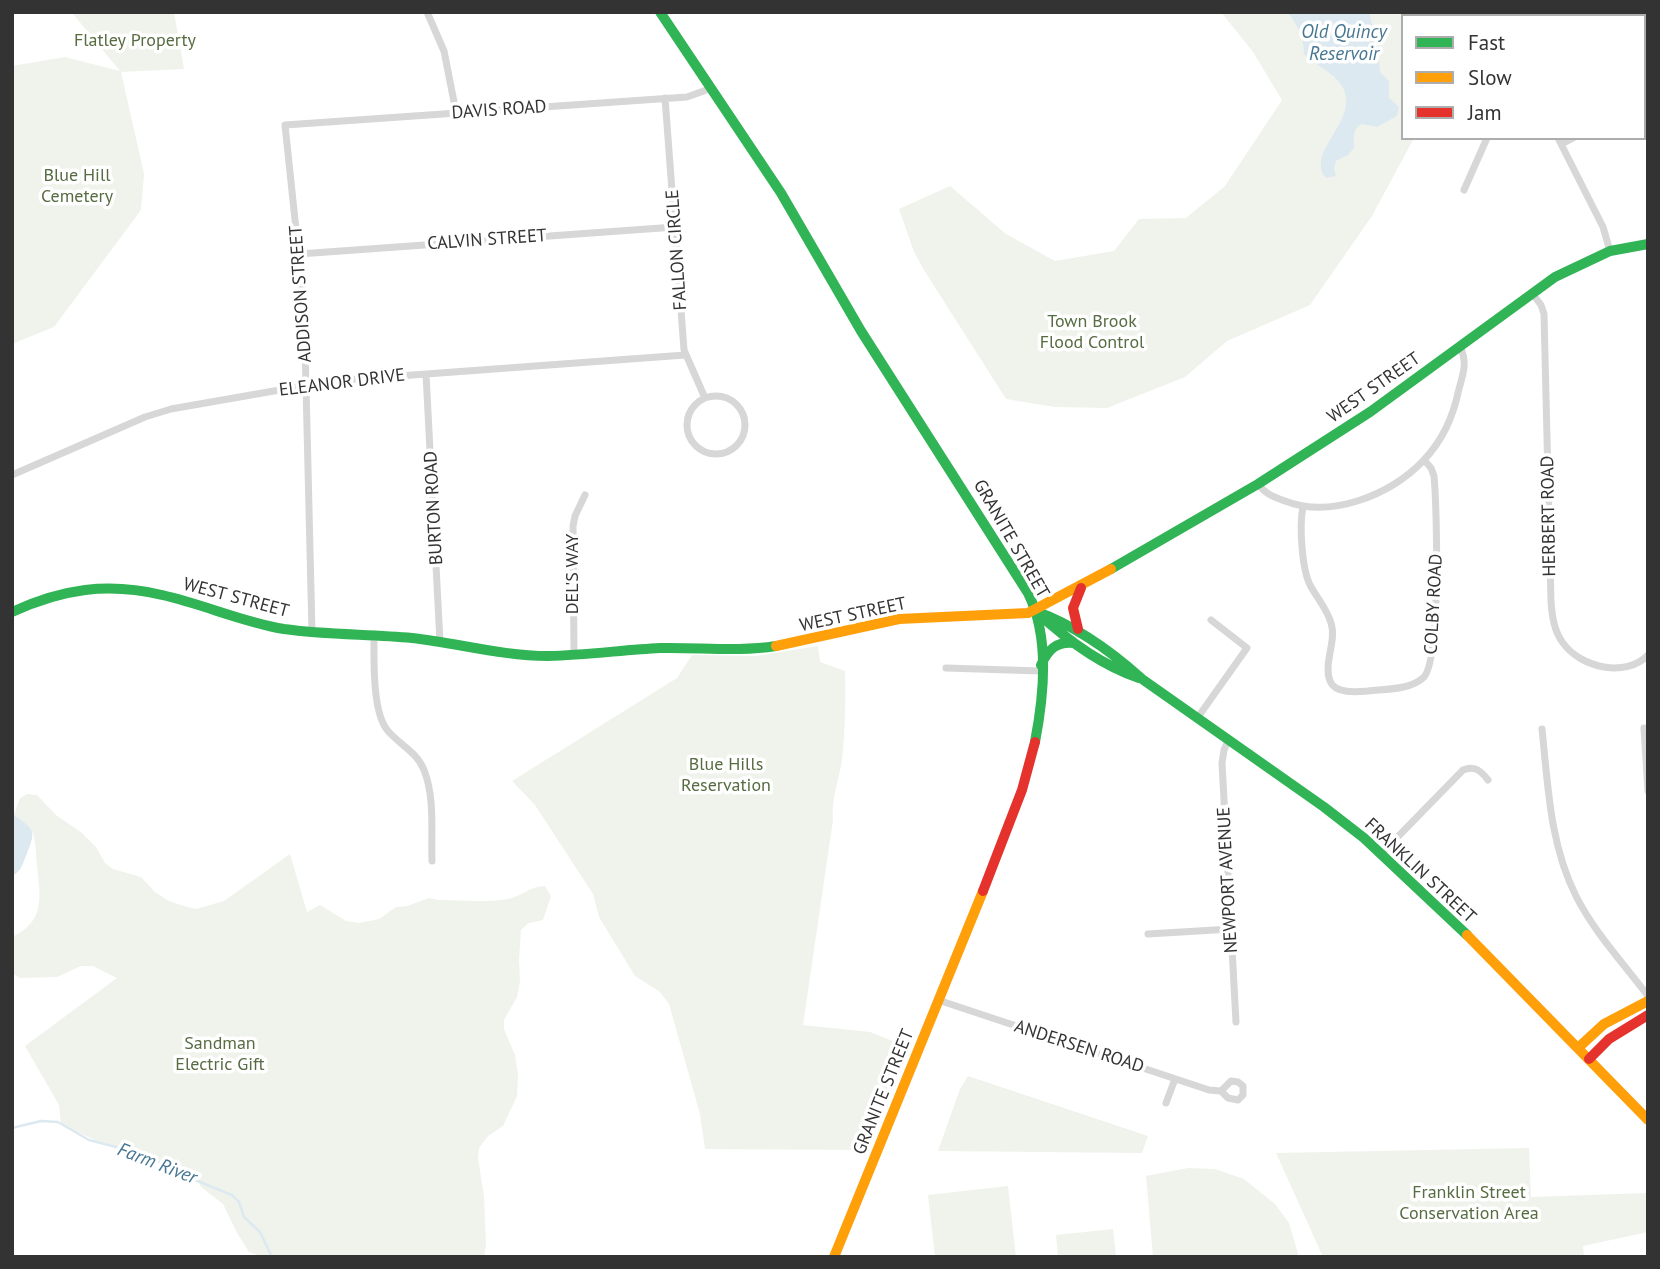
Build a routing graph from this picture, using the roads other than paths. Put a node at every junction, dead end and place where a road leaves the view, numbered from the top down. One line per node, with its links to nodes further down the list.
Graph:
1 (427, 12): 5 (street)
2 (660, 12): 3 (main road, GRANITE STREET)
3 (712, 88): 4 (street, DAVIS ROAD); 26 (main road, GRANITE STREET)
4 (665, 98): 5 (street, DAVIS ROAD); 10 (street, FALLON CIRCLE)
5 (456, 113): 6 (street, DAVIS ROAD)
6 (285, 125): 13 (street, ADDISON STREET)
7 (1486, 140): 9 (street)
8 (1559, 141): 12 (street)
9 (1464, 190)
10 (675, 227): 13 (street, CALVIN STREET); 16 (street, FALLON CIRCLE)
11 (1648, 244): 12 (main road, WEST STREET)
12 (1610, 251): 14 (main road, WEST STREET)
13 (299, 254): 18 (street, ADDISON STREET)
14 (1532, 293): 15 (main road, WEST STREET); 35 (street, HERBERT ROAD)
15 (1460, 347): 20 (street); 22 (main road, WEST STREET)
16 (685, 355): 17 (street, ELEANOR DRIVE); 19 (street, FALLON CIRCLE)
17 (426, 374): 18 (street, ELEANOR DRIVE); 32 (street, BURTON ROAD)
18 (307, 385): 21 (street, ELEANOR DRIVE); 30 (street, ADDISON STREET)
19 (705, 398): 19 (street)
20 (1424, 460): 24 (street); 24 (street, COLBY ROAD)
21 (12, 475)
22 (1258, 484): 24 (street); 25 (main road, WEST STREET)
23 (585, 495): 34 (street, DEL'S WAY)
24 (1303, 507)
25 (1083, 585): 26 (main road, WEST STREET); 29 (main road)
26 (1035, 611): 29 (main road, FRANKLIN STREET); 33 (main road, FRANKLIN STREET); 34 (main road, WEST STREET); 37 (main road, GRANITE STREET)
27 (12, 612): 30 (main road, WEST STREET)
28 (1211, 620): 39 (street)
29 (1078, 631): 38 (main road, FRANKLIN STREET)
30 (312, 632): 31 (main road, WEST STREET)
31 (374, 635): 32 (main road, WEST STREET); 46 (street)
32 (440, 642): 34 (main road, WEST STREET)
33 (1077, 644): 37 (main road); 38 (main road, FRANKLIN STREET)
34 (574, 655)
35 (1648, 655)
36 (946, 668): 37 (street)
37 (1041, 668): 50 (main road, GRANITE STREET)
38 (1142, 679): 39 (main road, FRANKLIN STREET)
39 (1198, 717): 42 (main road, FRANKLIN STREET)
40 (1644, 728): 44 (street)
41 (1542, 729): 49 (street)
42 (1229, 739): 45 (main road, FRANKLIN STREET); 47 (street, NEWPORT AVENUE)
43 (1488, 780): 45 (street)
44 (1648, 791)
45 (1381, 854): 53 (main road, FRANKLIN STREET)
46 (432, 862)
47 (1231, 929): 48 (street); 52 (street, NEWPORT AVENUE)
48 (1148, 934)
49 (1648, 999): 53 (main road)
50 (938, 1000): 55 (street, ANDERSEN ROAD); 59 (main road, GRANITE STREET)
51 (1648, 1015): 54 (main road)
52 (1236, 1021)
53 (1578, 1048): 54 (main road, FRANKLIN STREET)
54 (1588, 1059): 58 (main road, FRANKLIN STREET)
55 (1174, 1079): 56 (street, ANDERSEN ROAD); 57 (street)
56 (1221, 1091)
57 (1166, 1103)
58 (1648, 1120)
59 (834, 1257)

